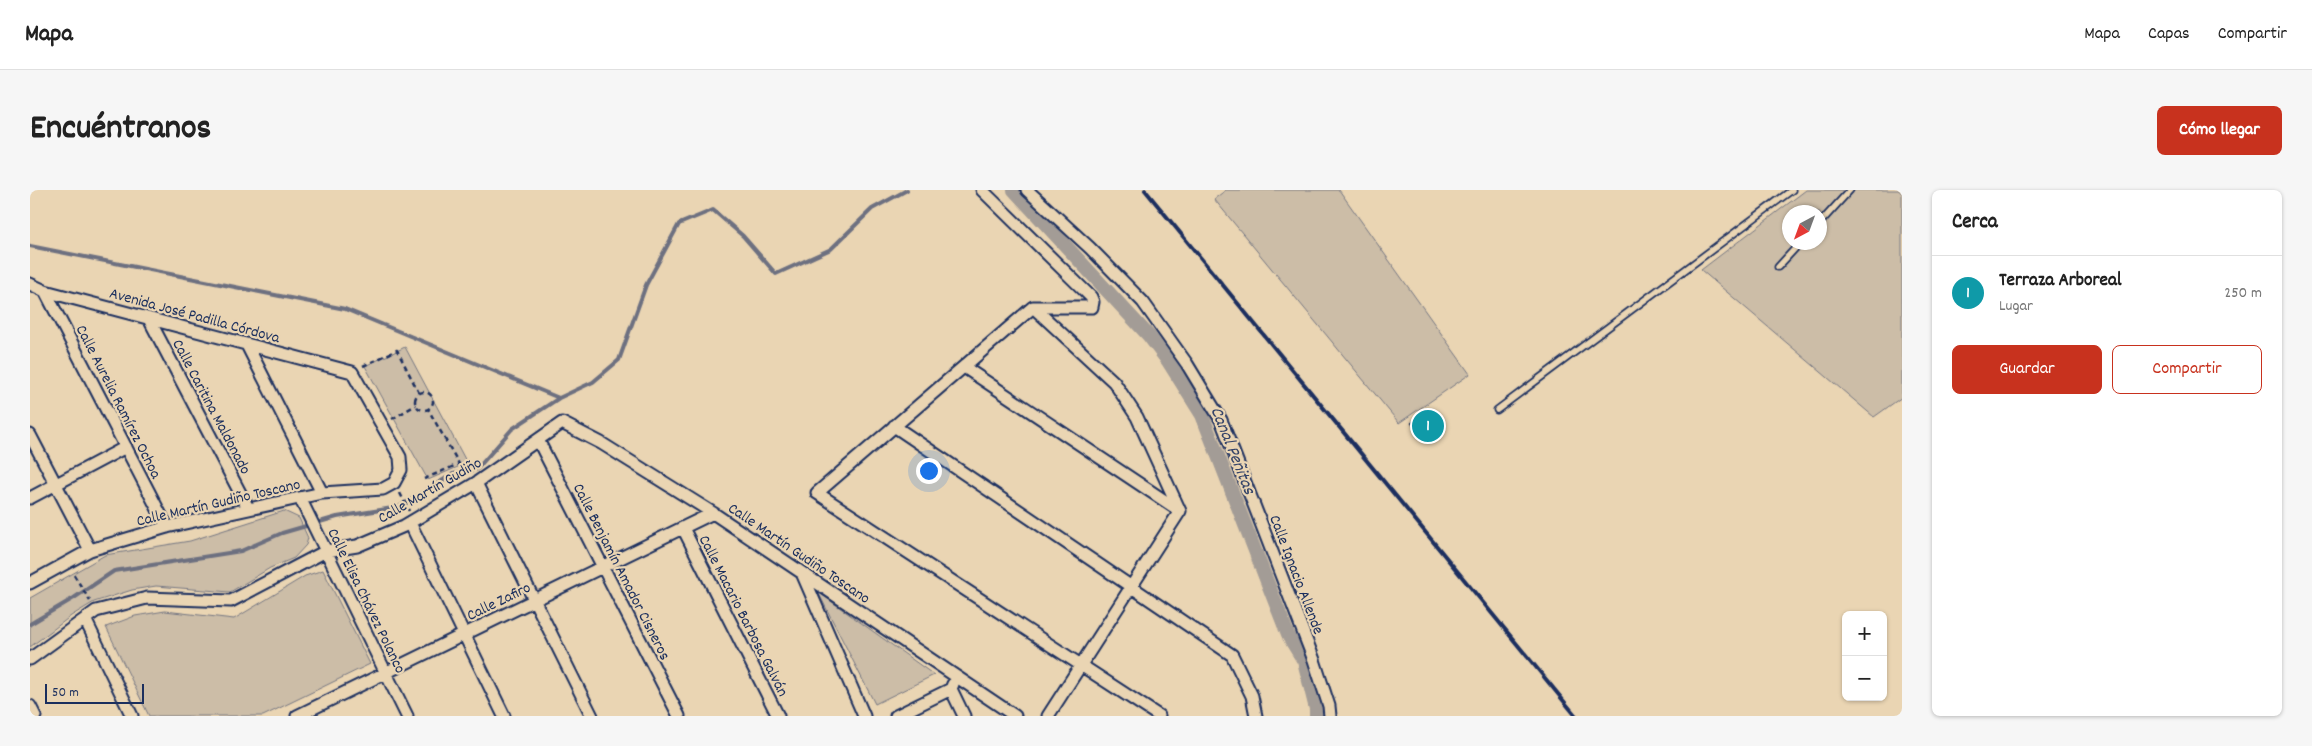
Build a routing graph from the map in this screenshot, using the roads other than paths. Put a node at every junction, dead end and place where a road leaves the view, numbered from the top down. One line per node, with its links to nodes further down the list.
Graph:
1 (982, 190): 10 (street)
2 (1027, 190): 63 (street, Calle Ignacio Allende)
3 (1792, 190): 14 (lane)
4 (1850, 190): 5 (lane)
5 (1827, 215)
6 (1794, 250): 7 (lane)
7 (1778, 267)
8 (30, 284): 9 (street, Avenida José Padilla Córdova)
9 (45, 291): 11 (street, Avenida José Padilla Córdova); 19 (street, Calle Aurelia Ramírez Ochoa)
10 (1033, 307): 13 (street); 27 (street)
11 (149, 319): 12 (street, Avenida José Padilla Córdova); 26 (street, Calle Caritina Maldonado)
12 (247, 345): 20 (street, Avenida José Padilla Córdova); 23 (street)
13 (964, 366): 16 (street); 27 (street)
14 (1497, 410)
15 (562, 423): 18 (street, Calle Martín Gudiño); 28 (street, Calle Martín Gudiño Toscano)
16 (894, 426): 37 (street); 42 (street)
17 (30, 435): 22 (street)
18 (538, 440): 21 (street, Calle Martín Gudiño); 34 (street, Calle Benjamín Amador Cisneros)
19 (126, 447): 22 (street); 30 (street, Calle Aurelia Ramírez Ochoa)
20 (400, 456): 23 (street, Calle Martín Gudiño Toscano)
21 (476, 483): 29 (street, Calle Martín Gudiño); 38 (street)
22 (56, 484): 24 (street); 32 (street)
23 (322, 493): 25 (street, Calle Martín Gudiño Toscano)
24 (30, 498)
25 (300, 498): 26 (street, Calle Martín Gudiño Toscano); 33 (street, Calle Elisa Chávez Polanco)
26 (248, 508): 30 (street, Calle Martín Gudiño Toscano)
27 (1180, 511): 37 (street)
28 (713, 514): 31 (street, Calle Zafiro); 35 (street, Calle Martín Gudiño Toscano)
29 (410, 523): 33 (street, Calle Martín Gudiño); 40 (street)
30 (167, 527): 32 (street, Calle Martín Gudiño Toscano)
31 (683, 528): 34 (street, Calle Zafiro); 55 (street, Calle Macario Barbosa Galván)
32 (90, 550): 36 (street, Calle Martín Gudiño Toscano)
33 (326, 551): 39 (street, Calle Martín Gudiño); 43 (street, Calle Elisa Chávez Polanco)
34 (603, 567): 38 (street, Calle Zafiro); 54 (street, Calle Benjamín Amador Cisneros)
35 (801, 573): 44 (street, Calle Martín Gudiño Toscano); 56 (street)
36 (30, 583)
37 (1131, 586): 42 (street); 62 (street)
38 (534, 600): 40 (street, Calle Zafiro); 53 (street)
39 (84, 619): 41 (street, Calle Martín Gudiño); 49 (street)
40 (464, 634): 43 (street, Calle Zafiro); 52 (street)
41 (30, 659)
42 (1081, 664): 60 (street); 61 (street)
43 (386, 673): 47 (street, Calle Zafiro); 51 (street, Calle Elisa Chávez Polanco)
44 (956, 677): 45 (street); 59 (street, Calle Martín Gudiño Toscano)
45 (951, 689): 57 (street); 58 (street)
46 (30, 706): 48 (street)
47 (312, 713): 50 (street, Calle Zafiro)
48 (35, 716)
49 (132, 716)
50 (297, 716)
51 (407, 716)
52 (504, 716)
53 (592, 716)
54 (679, 716)
55 (778, 716)
56 (864, 716)
57 (896, 716)
58 (964, 716)
59 (1015, 716)
60 (1048, 716)
61 (1159, 716)
62 (1256, 716)
63 (1330, 716)

